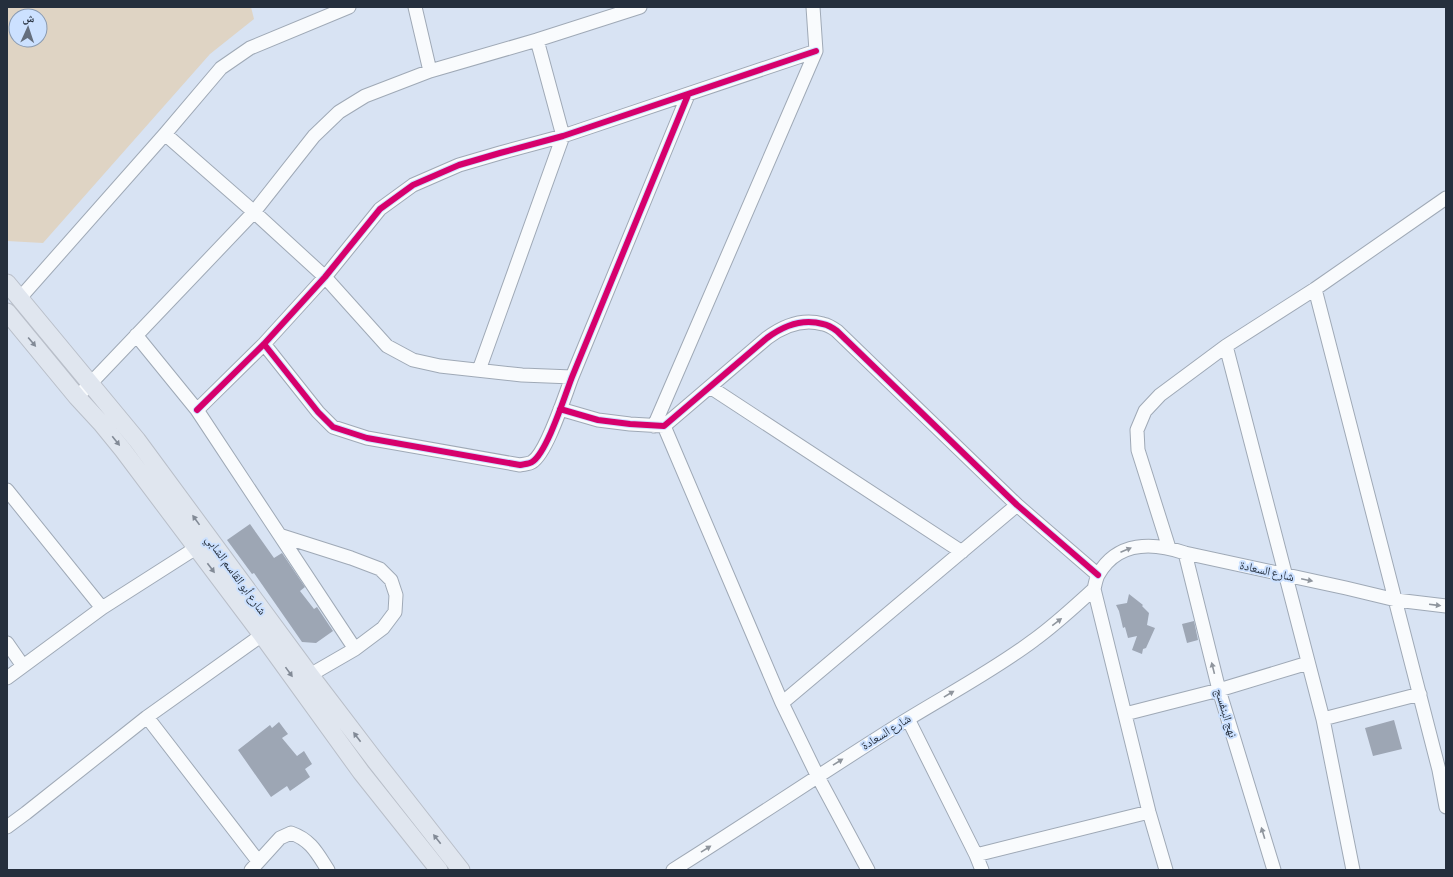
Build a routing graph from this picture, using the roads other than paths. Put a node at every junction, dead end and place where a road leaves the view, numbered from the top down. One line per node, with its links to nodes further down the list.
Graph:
1 (349, 7): 9 (street)
2 (415, 7): 7 (street)
3 (640, 7): 5 (street)
4 (813, 7): 6 (street)
5 (537, 40): 7 (street); 10 (street)
6 (816, 50): 8 (street); 28 (street)
7 (430, 72): 12 (street)
8 (688, 95): 10 (street); 22 (street)
9 (165, 134): 12 (street); 16 (street)
10 (563, 136): 13 (street); 21 (street)
11 (1446, 198): 15 (street)
12 (254, 212): 13 (street); 18 (street)
13 (324, 277): 19 (street); 21 (street)
14 (7, 283): 16 (main road, شارع أبو القاسم الشابي)
15 (1315, 289): 20 (street); 39 (street)
16 (20, 298): 23 (main road, شارع أبو القاسم الشابي)
17 (7, 312): 25 (main road, شارع أبو القاسم الشابي, one-way to 25)
18 (136, 335): 23 (street); 27 (street)
19 (264, 344): 26 (street); 27 (street)
20 (1226, 346): 33 (street); 37 (street)
21 (479, 370): 22 (street)
22 (572, 377): 26 (street)
23 (90, 384): 25 (street); 47 (main road, شارع أبو القاسم الشابي, one-way to 23)
24 (710, 387): 28 (street); 30 (street); 34 (street)
25 (77, 397): 32 (main road, شارع أبو القاسم الشابي, one-way to 32)
26 (560, 409): 28 (street)
27 (197, 410): 31 (street)
28 (659, 426): 51 (street)
29 (7, 490): 41 (street)
30 (1017, 506): 34 (street); 36 (street)
31 (282, 536): 44 (street); 44 (street)
32 (196, 548): 41 (street); 42 (main road, شارع أبو القاسم الشابي, one-way to 42)
33 (1169, 548): 35 (street, شارع السعادة); 36 (street, شارع السعادة, one-way to 33)
34 (962, 552): 51 (street)
35 (1185, 553): 37 (street, شارع السعادة); 49 (street, نهج البنفسج, one-way to 35)
36 (1098, 575): 38 (street)
37 (1286, 575): 39 (street, شارع السعادة, one-way to 39); 45 (street)
38 (1094, 589): 52 (street); 54 (street, شارع السعادة, one-way to 38)
39 (1396, 600): 40 (street, شارع السعادة, one-way to 40); 50 (street)
40 (1446, 606)
41 (102, 608): 46 (street)
42 (262, 635): 53 (street); 64 (main road, شارع أبو القاسم الشابي, one-way to 64)
43 (7, 644): 46 (street)
44 (355, 649): 47 (street)
45 (1308, 663): 49 (street); 55 (street)
46 (23, 666): 48 (street)
47 (310, 674): 65 (main road, شارع أبو القاسم الشابي, one-way to 47)
48 (7, 678)
49 (1219, 690): 52 (street); 70 (street, نهج البنفسج, one-way to 49)
50 (1420, 694): 55 (street); 56 (street)
51 (782, 703): 57 (street)
52 (1125, 714): 59 (street)
53 (147, 717): 60 (street); 62 (street)
54 (908, 719): 57 (street, شارع السعادة, one-way to 54); 61 (street)
55 (1323, 719): 71 (street)
56 (1442, 771): 58 (street)
57 (817, 775): 66 (street, شارع السعادة, one-way to 57); 67 (street)
58 (1446, 807)
59 (1150, 812): 61 (street); 69 (street)
60 (7, 827)
61 (976, 855): 68 (street)
62 (255, 865): 63 (street)
63 (328, 870)
64 (438, 870)
65 (461, 870)
66 (673, 870)
67 (868, 870)
68 (982, 870)
69 (1166, 870)
70 (1274, 870)
71 (1353, 870)

